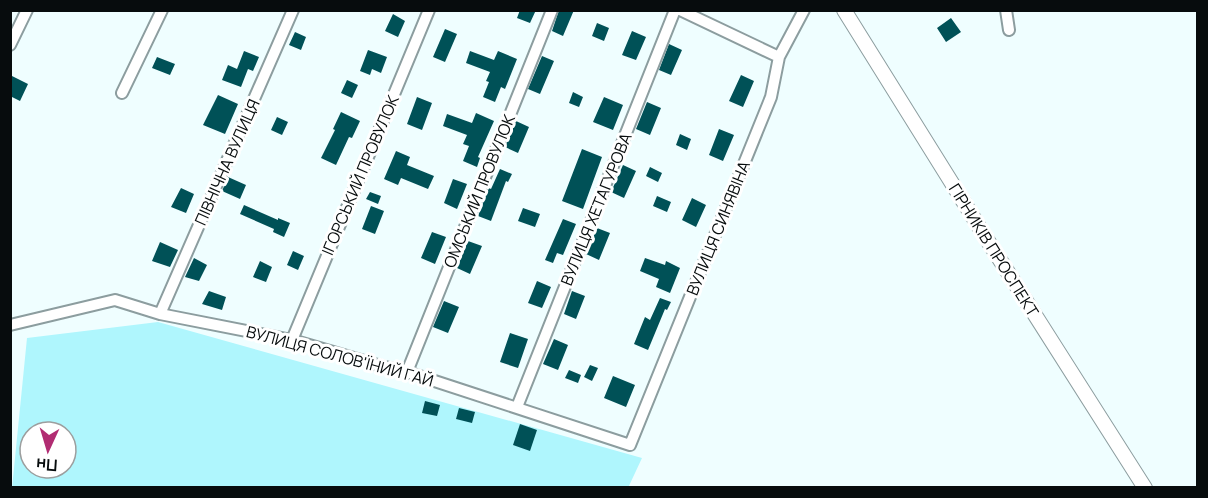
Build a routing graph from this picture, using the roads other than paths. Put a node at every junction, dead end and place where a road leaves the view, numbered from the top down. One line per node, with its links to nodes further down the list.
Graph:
1 (27, 10): 12 (street)
2 (162, 10): 14 (street)
3 (293, 10): 15 (street, ПІВНІЧНА ВУЛИЦЯ)
4 (429, 10): 17 (street, ІГОРСЬКИЙ ПРОВУЛОК)
5 (552, 10): 18 (street, ОМСЬКИЙ ПРОВУЛОК)
6 (675, 10): 19 (street, ВУЛИЦЯ ХЕТАГУРОВА)
7 (680, 10): 13 (street)
8 (804, 10): 13 (street, ВУЛИЦЯ СИНЯВІНА)
9 (844, 10): 21 (main road, ГІРНИКІВ ПРОСПЕКТ)
10 (1006, 10): 11 (street)
11 (1009, 30)
12 (10, 45)
13 (779, 57): 20 (street, ВУЛИЦЯ СИНЯВІНА)
14 (122, 93)
15 (160, 314): 16 (street, ВУЛИЦЯ СОЛОВ'ЇНИЙ ГАЙ); 17 (street, ВУЛИЦЯ СОЛОВ'ЇНИЙ ГАЙ)
16 (10, 325)
17 (292, 340): 18 (street, ВУЛИЦЯ СОЛОВ'ЇНИЙ ГАЙ)
18 (407, 372): 19 (street, ВУЛИЦЯ СОЛОВ'ЇНИЙ ГАЙ)
19 (517, 407): 20 (street, ВУЛИЦЯ СОЛОВ'ЇНИЙ ГАЙ)
20 (630, 445)
21 (1145, 488)

